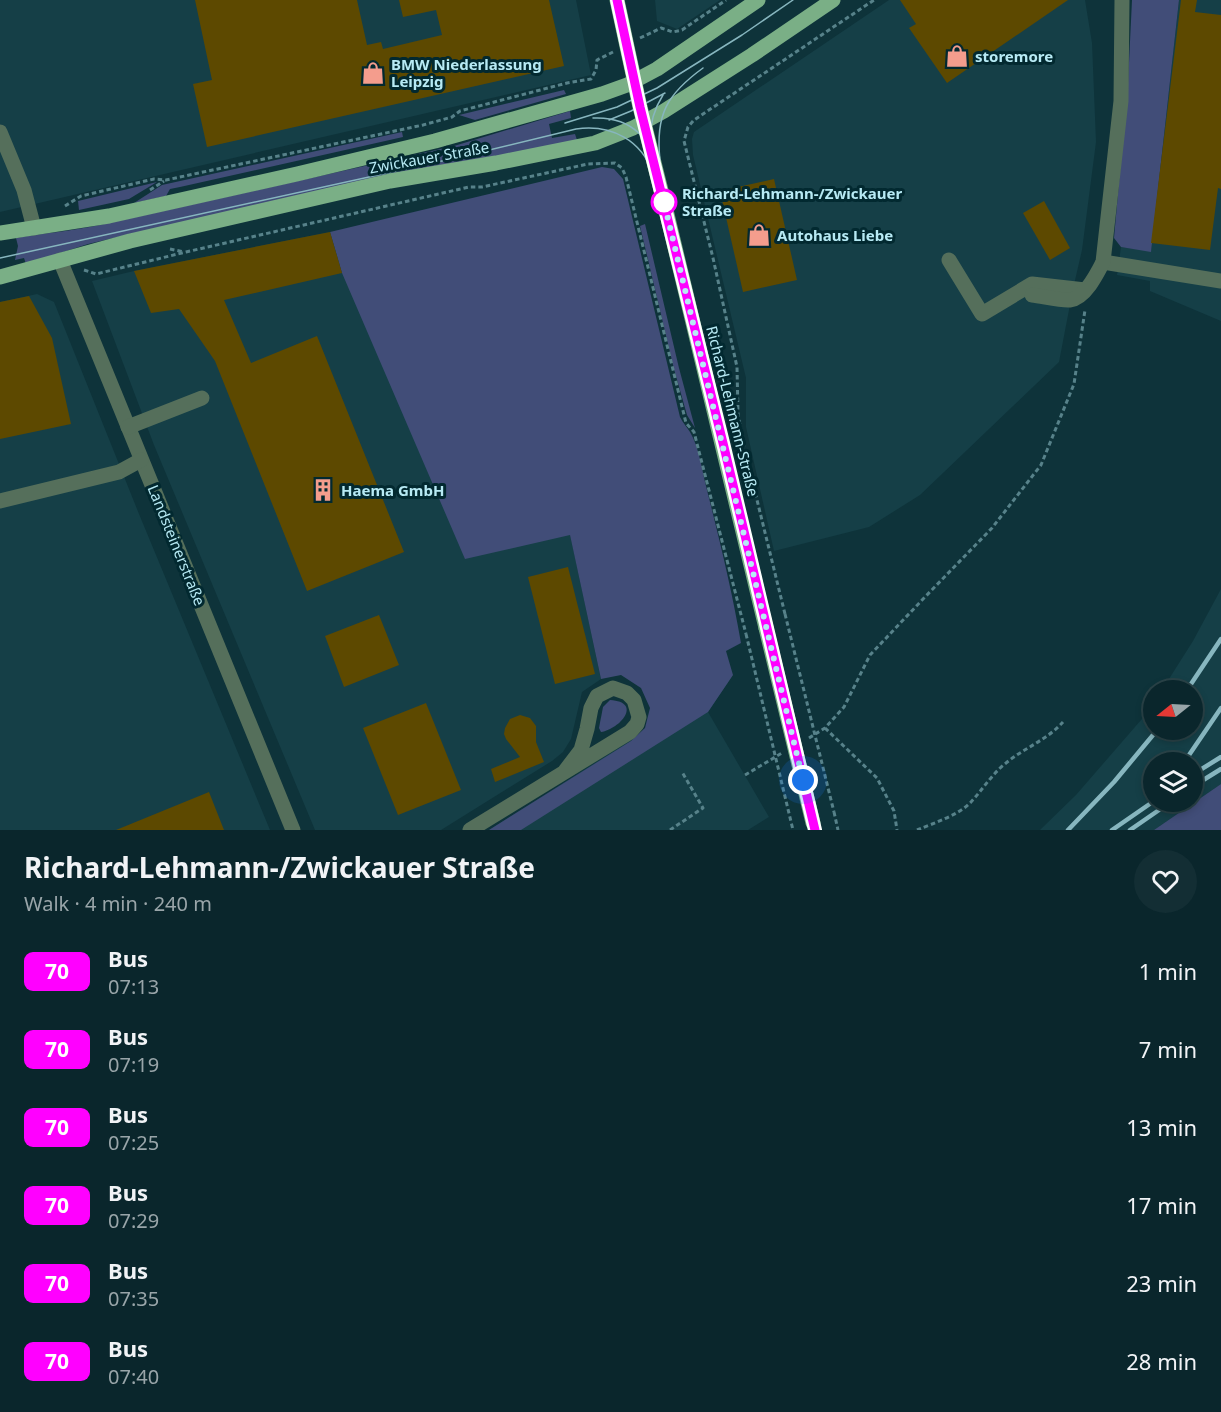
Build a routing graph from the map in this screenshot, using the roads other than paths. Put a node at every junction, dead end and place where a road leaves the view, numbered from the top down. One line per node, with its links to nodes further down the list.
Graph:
1 (616, 0): 5 (main road, Richard-Lehmann-Straße)
2 (758, 0): 5 (main road, Zwickauer Straße)
3 (833, 0): 6 (main road, Zwickauer Straße)
4 (1122, 0): 12 (street)
5 (634, 81): 6 (main road, Richard-Lehmann-Straße); 8 (main road, Zwickauer Straße)
6 (644, 122): 10 (main road, Zwickauer Straße); 22 (main road, Richard-Lehmann-Straße, bridge)
7 (0, 132): 8 (street)
8 (34, 228): 9 (main road, Zwickauer Straße)
9 (0, 233)
10 (60, 260): 13 (main road, Zwickauer Straße); 18 (street, Landsteinerstraße)
11 (949, 260): 15 (street)
12 (1103, 262): 14 (street); 15 (street)
13 (0, 277)
14 (1221, 281)
15 (1085, 290): 16 (street)
16 (1032, 295)
17 (202, 398): 18 (street)
18 (128, 427): 19 (street, Landsteinerstraße)
19 (141, 460): 20 (street); 23 (street, Landsteinerstraße)
20 (0, 501)
21 (565, 771): 21 (street); 24 (street)
22 (814, 826)
23 (292, 830)
24 (470, 830)

